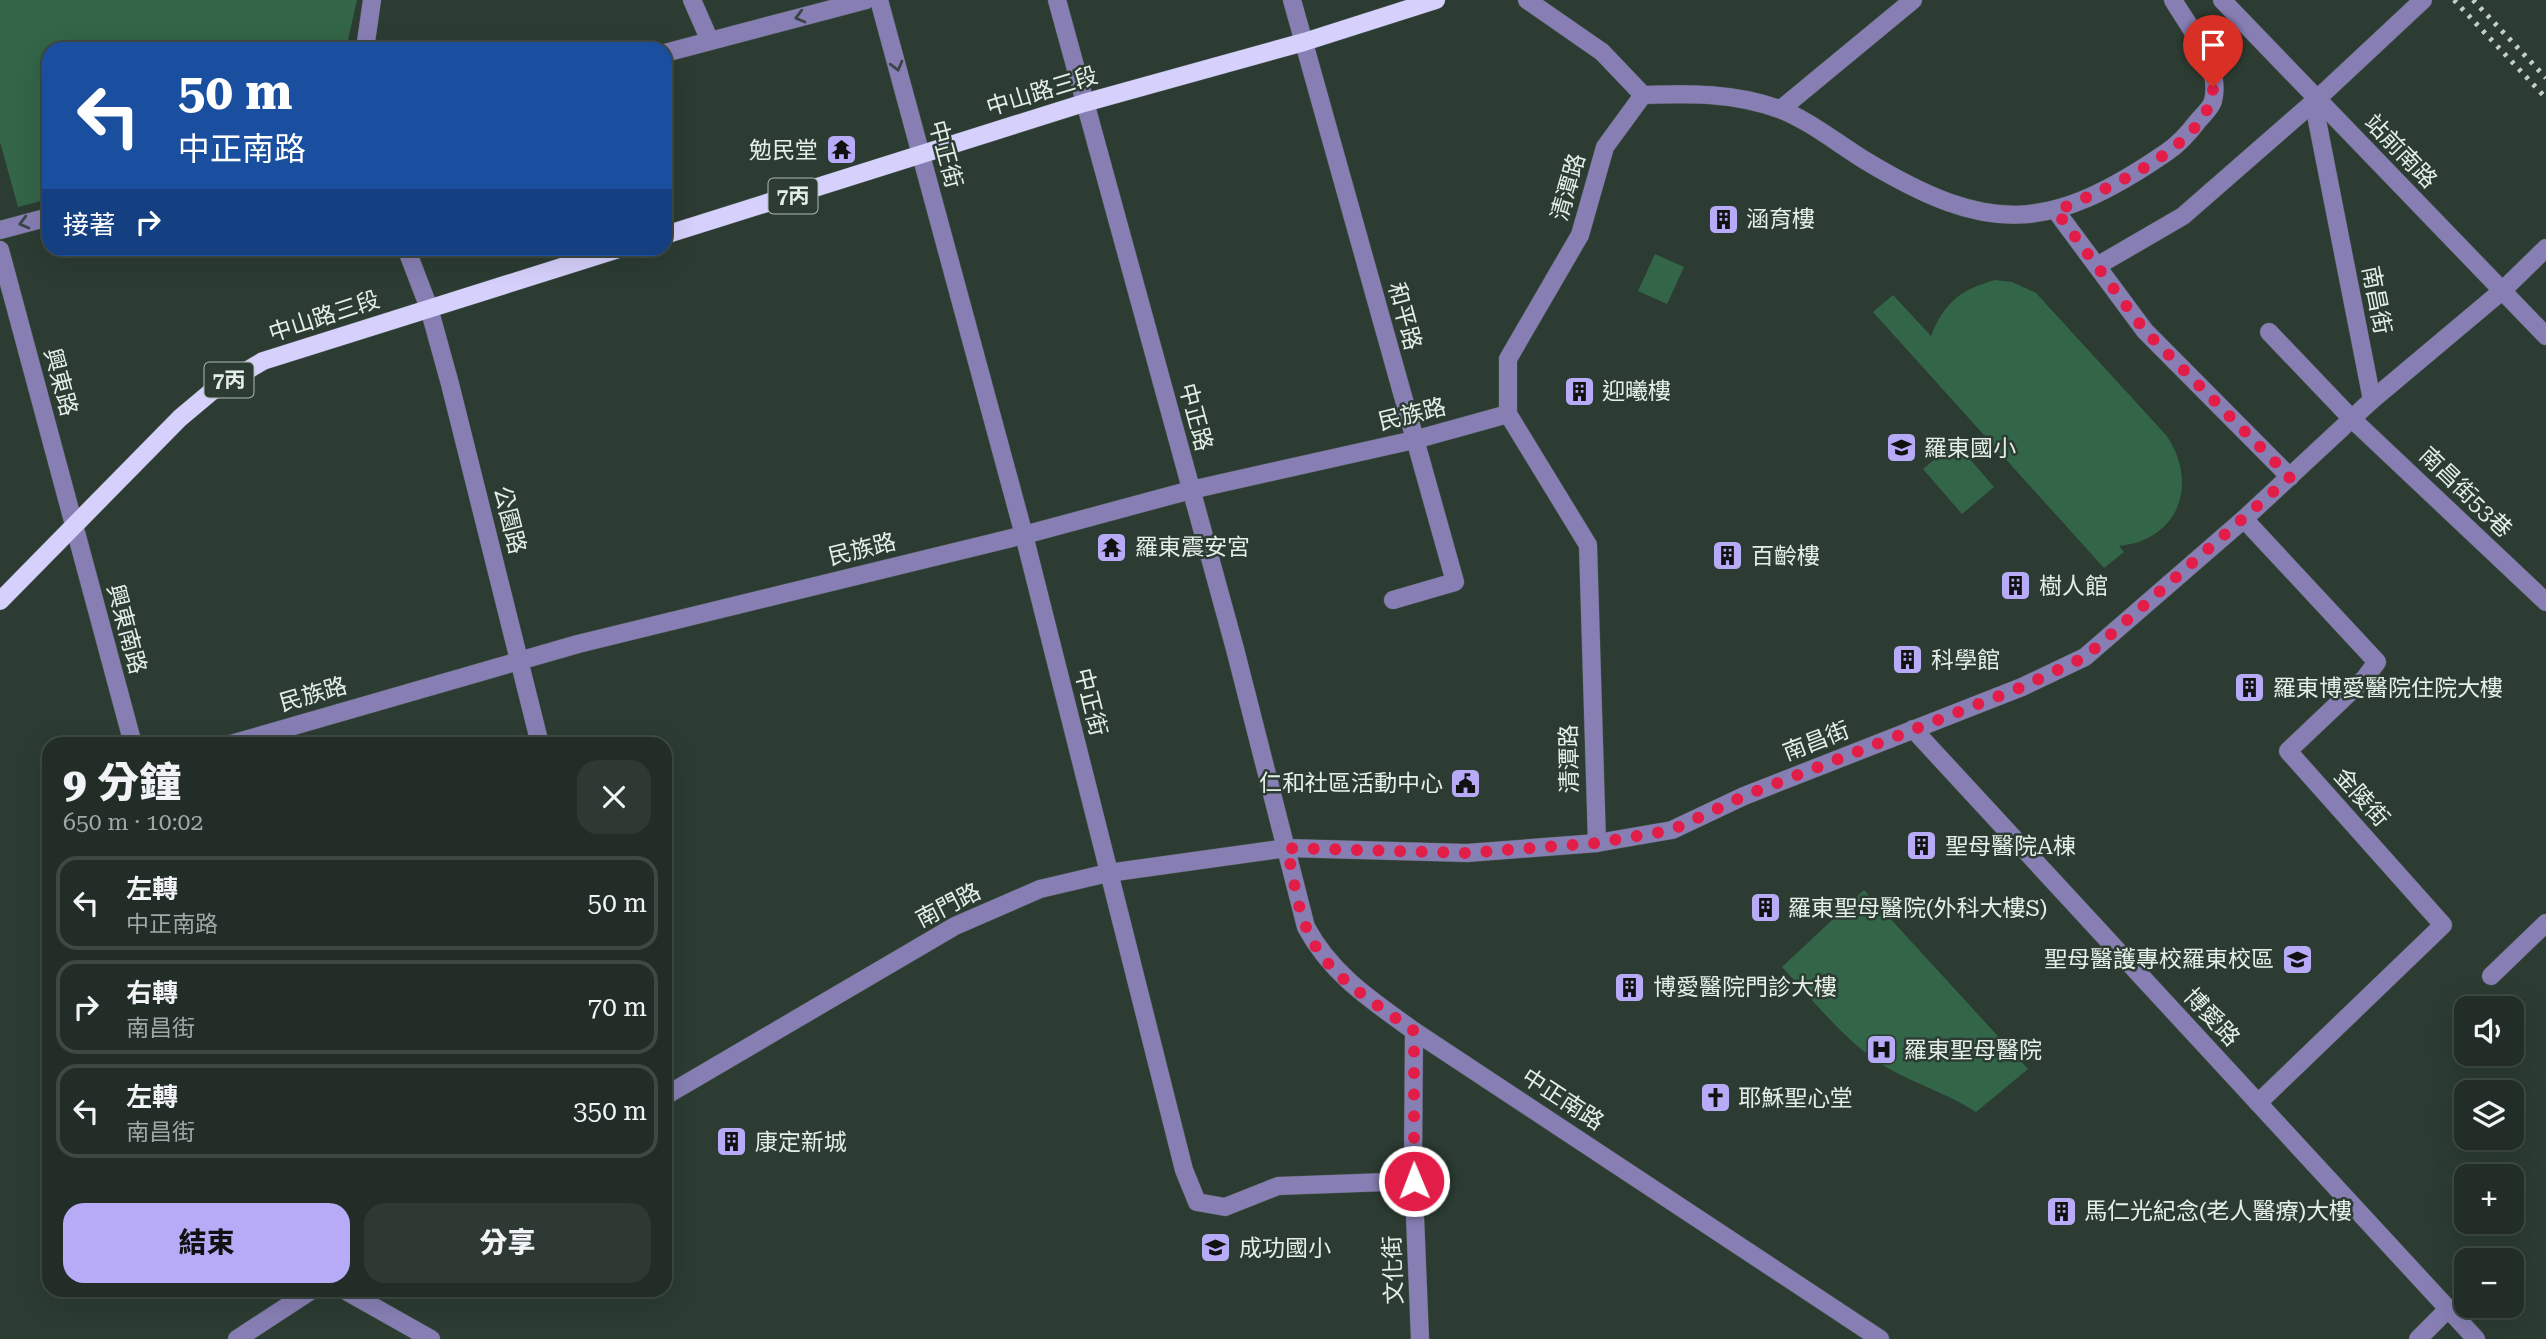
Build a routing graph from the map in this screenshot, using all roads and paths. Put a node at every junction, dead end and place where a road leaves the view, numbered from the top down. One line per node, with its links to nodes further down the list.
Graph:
1 (372, 0): 15 (street)
2 (692, 0): 13 (street)
3 (866, 0): 13 (street, one-way to 13)
4 (879, 0): 21 (street, 中正街, one-way to 21)
5 (1057, 0): 19 (street, 中正路)
6 (1292, 0): 14 (street, 和平路)
7 (1436, 0): 14 (main road, 中山路三段 / 7丙)
8 (1527, 0): 17 (street)
9 (1913, 0): 20 (street)
10 (2174, 0): 22 (street)
11 (2222, 0): 18 (street, 站前南路)
12 (2423, 0): 18 (street)
13 (710, 41): 16 (street)
14 (1304, 41): 19 (main road, 中山路三段 / 7丙); 38 (street, 和平路)
15 (366, 42)
16 (672, 51)
17 (1643, 94): 20 (street); 36 (street, 清潭路)
18 (2317, 99): 30 (street); 31 (street, 站前南路); 35 (street, 南昌街)
19 (1084, 103): 21 (main road, 中山路三段 / 7丙); 40 (street, 中正路)
20 (1780, 109): 22 (street)
21 (921, 156): 25 (main road, 中山路三段 / 7丙); 43 (street, 中正街)
22 (2056, 211): 30 (street)
23 (42, 219): 24 (street, one-way to 24)
24 (0, 230)
25 (672, 233)
26 (2546, 247): 31 (street)
27 (0, 250): 42 (street, 興東路)
28 (408, 256): 32 (street, 公園路)
29 (596, 256): 32 (main road, 中山路三段 / 7丙)
30 (2097, 267): 39 (street)
31 (2503, 290): 34 (street, 站前南路); 35 (street)
32 (429, 308): 42 (main road, 中山路三段 / 7丙); 47 (street, 公園路)
33 (2269, 332): 37 (street, 南昌街53巷)
34 (2546, 336)
35 (2372, 400): 37 (street, 南昌街)
36 (1508, 414): 38 (street, 民族路); 52 (street, 清潭路)
37 (2352, 419): 39 (street, 南昌街); 46 (street, 南昌街53巷)
38 (1413, 440): 40 (street, 民族路); 44 (street, 和平路)
39 (2290, 477): 41 (street, 南昌街)
40 (1191, 490): 43 (street, 民族路); 53 (street, 中正路)
41 (2244, 519): 48 (street, 南昌街); 59 (street, 金陵街)
42 (75, 527): 45 (main road, 中山路三段 / 7丙); 49 (street, 興東南路)
43 (1024, 535): 47 (street, 民族路); 54 (street, 中正街)
44 (1393, 600)
45 (0, 601)
46 (2546, 602)
47 (520, 659): 50 (street, 民族路); 51 (street, 公園路)
48 (1913, 729): 52 (street, 南昌街); 59 (street, 博愛路)
49 (131, 737)
50 (255, 737)
51 (539, 737)
52 (1597, 843): 53 (street, 南昌街)
53 (1287, 848): 54 (street, 南門路); 57 (street, 中正南路)
54 (1108, 873): 58 (street, 南門路); 60 (street, 中正街)
55 (2546, 923): 56 (street)
56 (2491, 976)
57 (1414, 1031): 60 (street, 文化街); 67 (street, 中正南路)
58 (672, 1092)
59 (2258, 1103): 63 (street, 博愛路)
60 (1414, 1181): 66 (street, 文化街)
61 (301, 1297): 64 (street)
62 (356, 1297): 65 (street)
63 (2448, 1309): 68 (street); 69 (street, 博愛路)
64 (237, 1339)
65 (431, 1339)
66 (1420, 1339)
67 (1880, 1339)
68 (2418, 1339)
69 (2476, 1339)

